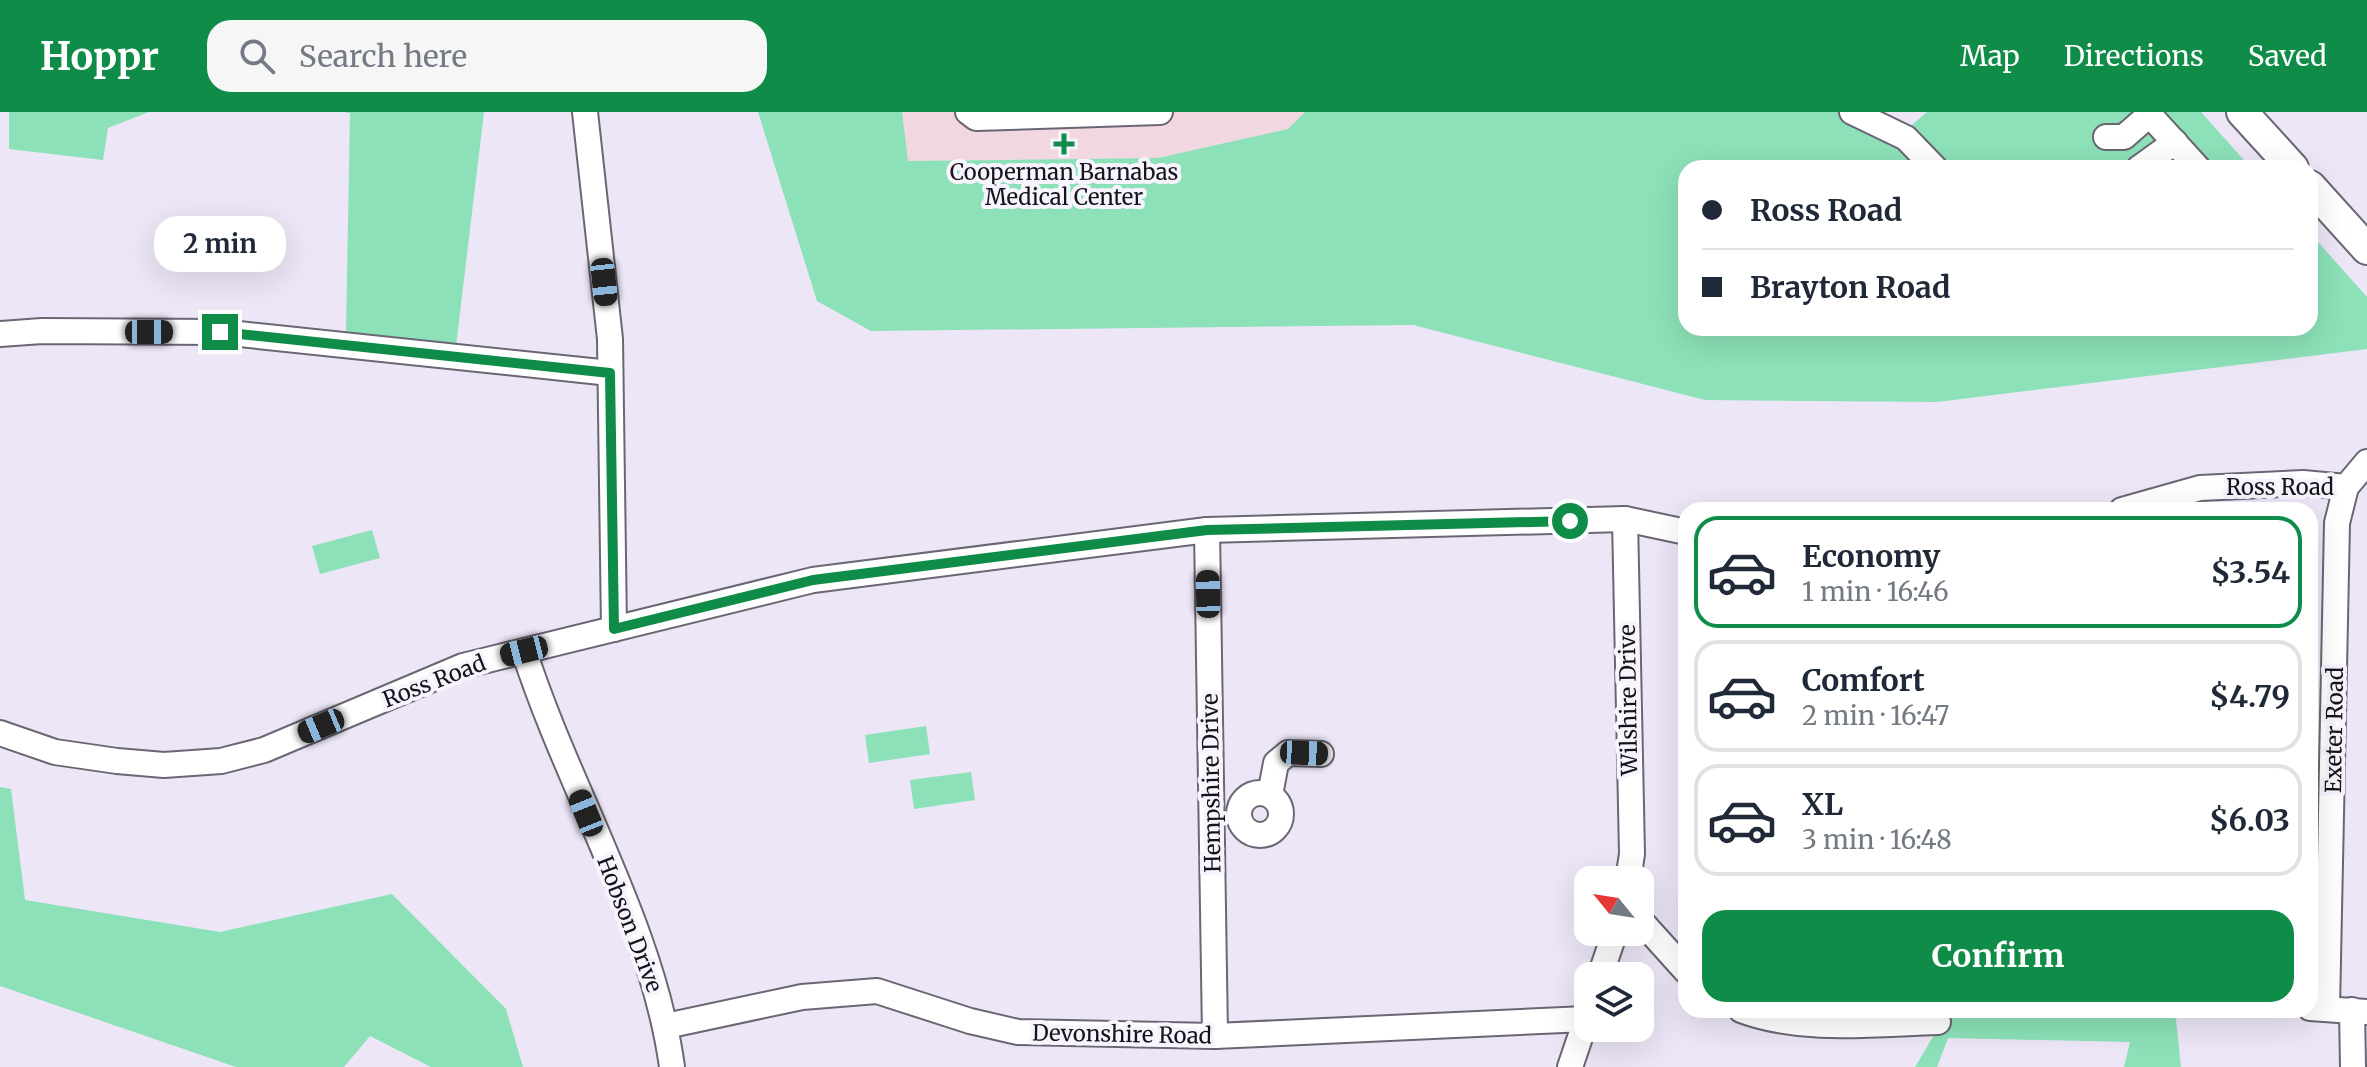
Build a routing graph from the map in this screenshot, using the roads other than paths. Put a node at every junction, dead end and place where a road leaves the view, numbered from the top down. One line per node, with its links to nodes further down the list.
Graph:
1 (585, 112): 16 (street)
2 (968, 112): 3 (street)
3 (1160, 112)
4 (1852, 112): 9 (street)
5 (2242, 112): 12 (main road)
6 (2148, 113): 7 (street); 8 (street)
7 (2106, 137)
8 (2175, 142): 10 (street); 11 (street)
9 (1927, 160)
10 (2150, 160)
11 (2191, 160)
12 (2286, 160)
13 (2318, 194): 14 (main road)
14 (2365, 243)
15 (0, 334): 16 (street)
16 (610, 373): 23 (street)
17 (2367, 462): 18 (street, Exeter Road)
18 (2346, 487): 19 (street, Ross Road); 33 (street, Exeter Road)
19 (2150, 502)
20 (1625, 519): 21 (street, Ross Road); 22 (street, Ross Road); 30 (street, Wilshire Drive)
21 (1207, 530): 23 (street, Ross Road); 28 (street, Hempshire Drive)
22 (1678, 530)
23 (614, 629): 24 (street, Ross Road)
24 (524, 651): 25 (street, Ross Road); 38 (street, Hobson Drive)
25 (0, 733)
26 (1321, 754): 27 (street)
27 (1270, 795): 29 (street); 29 (street)
28 (1211, 817): 29 (street); 39 (street, Hempshire Drive)
29 (1238, 817)
30 (1630, 866)
31 (1654, 936): 32 (street)
32 (1678, 962)
33 (2319, 1008): 34 (street)
34 (2360, 1011): 43 (street)
35 (1574, 1017): 39 (street, Devonshire Road)
36 (1763, 1018): 37 (street)
37 (1938, 1022)
38 (666, 1026): 39 (street, Devonshire Road); 41 (street, Hobson Drive)
39 (1215, 1036)
40 (1578, 1042): 42 (street)
41 (672, 1067)
42 (1570, 1067)
43 (2353, 1067)

